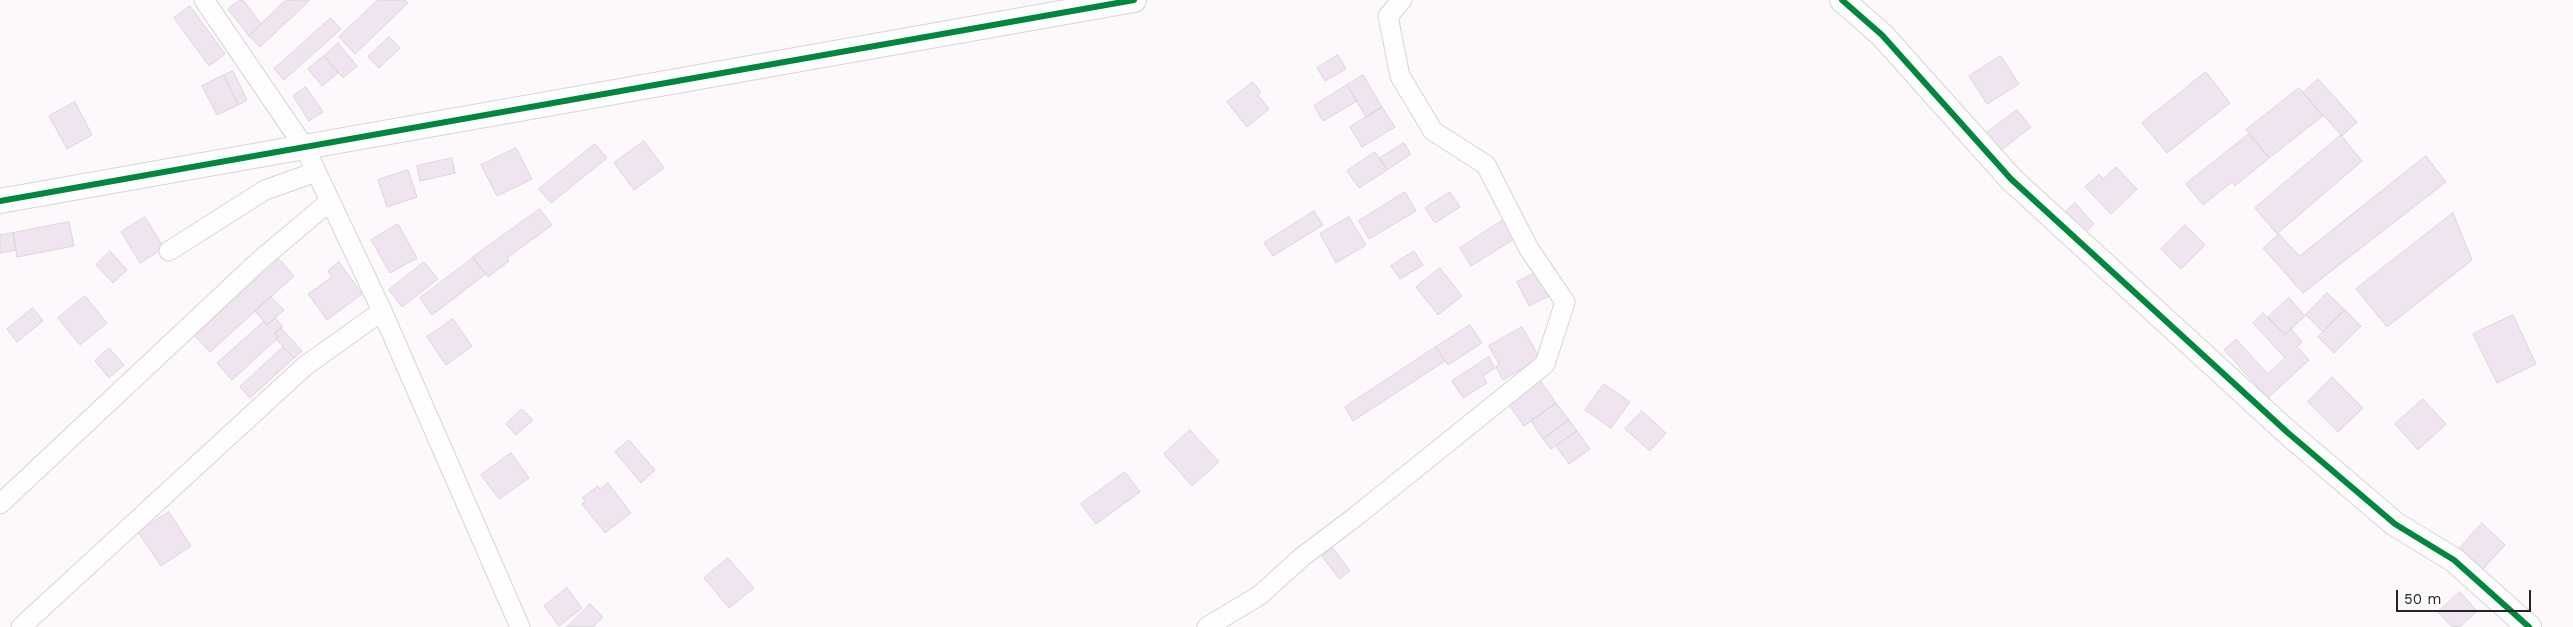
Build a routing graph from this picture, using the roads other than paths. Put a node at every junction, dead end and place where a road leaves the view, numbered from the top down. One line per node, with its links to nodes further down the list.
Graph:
1 (204, 0): 5 (street)
2 (1134, 0): 5 (street)
3 (1402, 0): 14 (street)
4 (1842, 0): 15 (street)
5 (305, 148): 6 (street); 7 (street)
6 (316, 172): 8 (street); 9 (street)
7 (0, 201)
8 (329, 202): 10 (street); 11 (street)
9 (169, 251)
10 (382, 311): 12 (street); 13 (street)
11 (0, 504)
12 (20, 627)
13 (520, 627)
14 (1207, 627)
15 (2529, 627)

